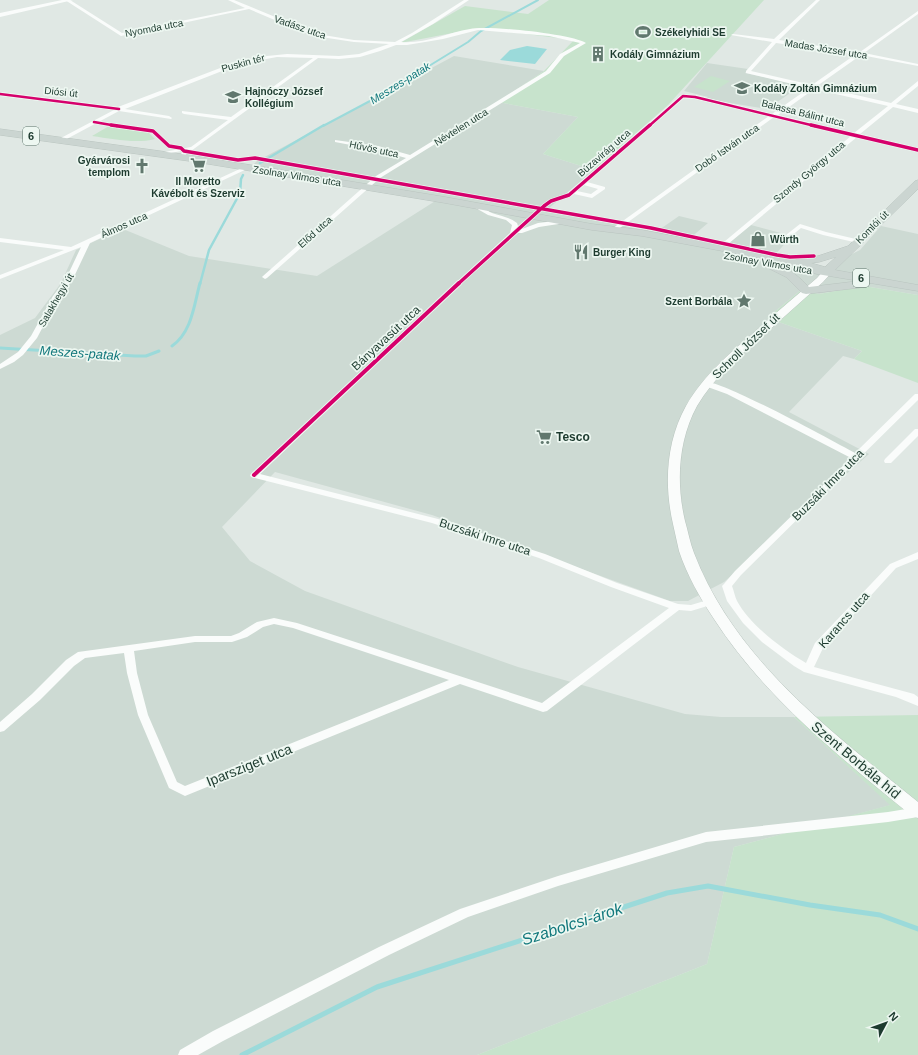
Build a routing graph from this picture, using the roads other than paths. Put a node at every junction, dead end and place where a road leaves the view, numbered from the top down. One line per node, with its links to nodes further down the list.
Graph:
1 (56, 0): 8 (street)
2 (68, 0): 6 (street, Nyomda utca); 8 (street)
3 (230, 0): 6 (street, Vadász utca)
4 (467, 0): 12 (street)
5 (818, 0): 11 (street)
6 (250, 8): 12 (street, Vadász utca)
7 (918, 12): 13 (street, Dobó István utca)
8 (0, 14)
9 (484, 29): 12 (street, Vadász utca); 35 (street, Névtelen utca)
10 (733, 35): 11 (street, Madas József utca)
11 (775, 41): 13 (street, Madas József utca); 17 (street)
12 (397, 43): 14 (street, Puskin tér)
13 (859, 53): 15 (street, Madas József utca); 17 (street, Dobó István utca)
14 (317, 58): 21 (street, Puskin tér); 26 (street)
15 (918, 65)
16 (918, 83): 20 (street, Szondy György utca)
17 (812, 87): 20 (street); 24 (street, Dobó István utca)
18 (0, 94): 21 (street, Diósi út)
19 (683, 96): 24 (street, Balassa Bálint utca); 37 (street, Búzavirág utca)
20 (891, 105): 22 (street); 28 (street, Szondy György utca)
21 (120, 109): 25 (street, Diósi út); 29 (street, Puskin tér)
22 (918, 111)
23 (184, 112): 26 (street)
24 (773, 116): 28 (street, Balassa Bálint utca); 45 (street, Dobó István utca)
25 (169, 118)
26 (233, 119): 31 (street)
27 (0, 132): 29 (main road, Zsolnay Vilmos utca / 6)
28 (854, 135): 32 (street, Balassa Bálint utca); 51 (street, Szondy György utca)
29 (61, 140): 33 (main road, Zsolnay Vilmos utca / 6)
30 (337, 141): 35 (street, Hűvös utca)
31 (197, 145): 33 (street); 34 (street)
32 (918, 150)
33 (156, 154): 34 (main road, Zsolnay Vilmos utca / 6)
34 (180, 157): 36 (main road, Zsolnay Vilmos utca / 6)
35 (410, 157): 38 (street, Névtelen utca)
36 (246, 168): 38 (main road, Zsolnay Vilmos utca / 6); 49 (street, Álmos utca)
37 (584, 183): 40 (street, Búzavirág utca); 40 (street)
38 (366, 187): 41 (main road, Zsolnay Vilmos utca / 6); 55 (street, Előd utca)
39 (916, 188): 50 (main road, Komlói út)
40 (573, 192): 42 (street, Búzavirág utca)
41 (476, 206): 42 (main road, Zsolnay Vilmos utca / 6); 46 (street)
42 (533, 216): 43 (main road, Zsolnay Vilmos utca / 6); 46 (street, Bányavasút utca)
43 (563, 222): 44 (main road, Zsolnay Vilmos utca / 6); 46 (street)
44 (592, 227): 45 (main road, Zsolnay Vilmos utca / 6); 53 (main road, Zsolnay Vilmos utca / 6)
45 (615, 229): 51 (main road, Zsolnay Vilmos utca / 6)
46 (512, 236): 66 (street, Bányavasút utca)
47 (788, 236): 50 (street)
48 (0, 240): 52 (street)
49 (88, 242): 52 (street, Álmos utca); 60 (street, Salakhegyi út)
50 (855, 244): 53 (main road); 54 (main road, Komlói út); 57 (main road)
51 (720, 248): 53 (main road, Zsolnay Vilmos utca / 6)
52 (72, 249): 56 (street, Álmos utca)
53 (772, 261): 54 (main road, Zsolnay Vilmos utca / 6); 59 (main road)
54 (827, 272): 57 (main road, 6); 59 (main road, Schroll József út)
55 (265, 276)
56 (0, 278)
57 (894, 284): 58 (main road, 6); 59 (main road)
58 (918, 288)
59 (806, 292): 61 (main road, Schroll József út)
60 (0, 367)
61 (708, 384): 64 (street); 68 (main road, Schroll József út)
62 (918, 396): 64 (street, Buzsáki Imre utca)
63 (918, 431): 65 (street)
64 (856, 457): 71 (street, Buzsáki Imre utca)
65 (888, 461)
66 (254, 475): 69 (street, Buzsáki Imre utca)
67 (918, 555): 71 (street, Karancs utca)
68 (711, 602): 69 (street, Buzsáki Imre utca); 74 (main road, Schroll József út)
69 (677, 607): 72 (street)
70 (129, 649): 72 (street); 72 (street, Iparsziget utca); 75 (street)
71 (808, 669): 73 (street)
72 (460, 680)
73 (918, 702)
74 (794, 707): 76 (main road, Szent Borbála híd)
75 (0, 728)
76 (918, 812): 77 (street)
77 (186, 1055)

